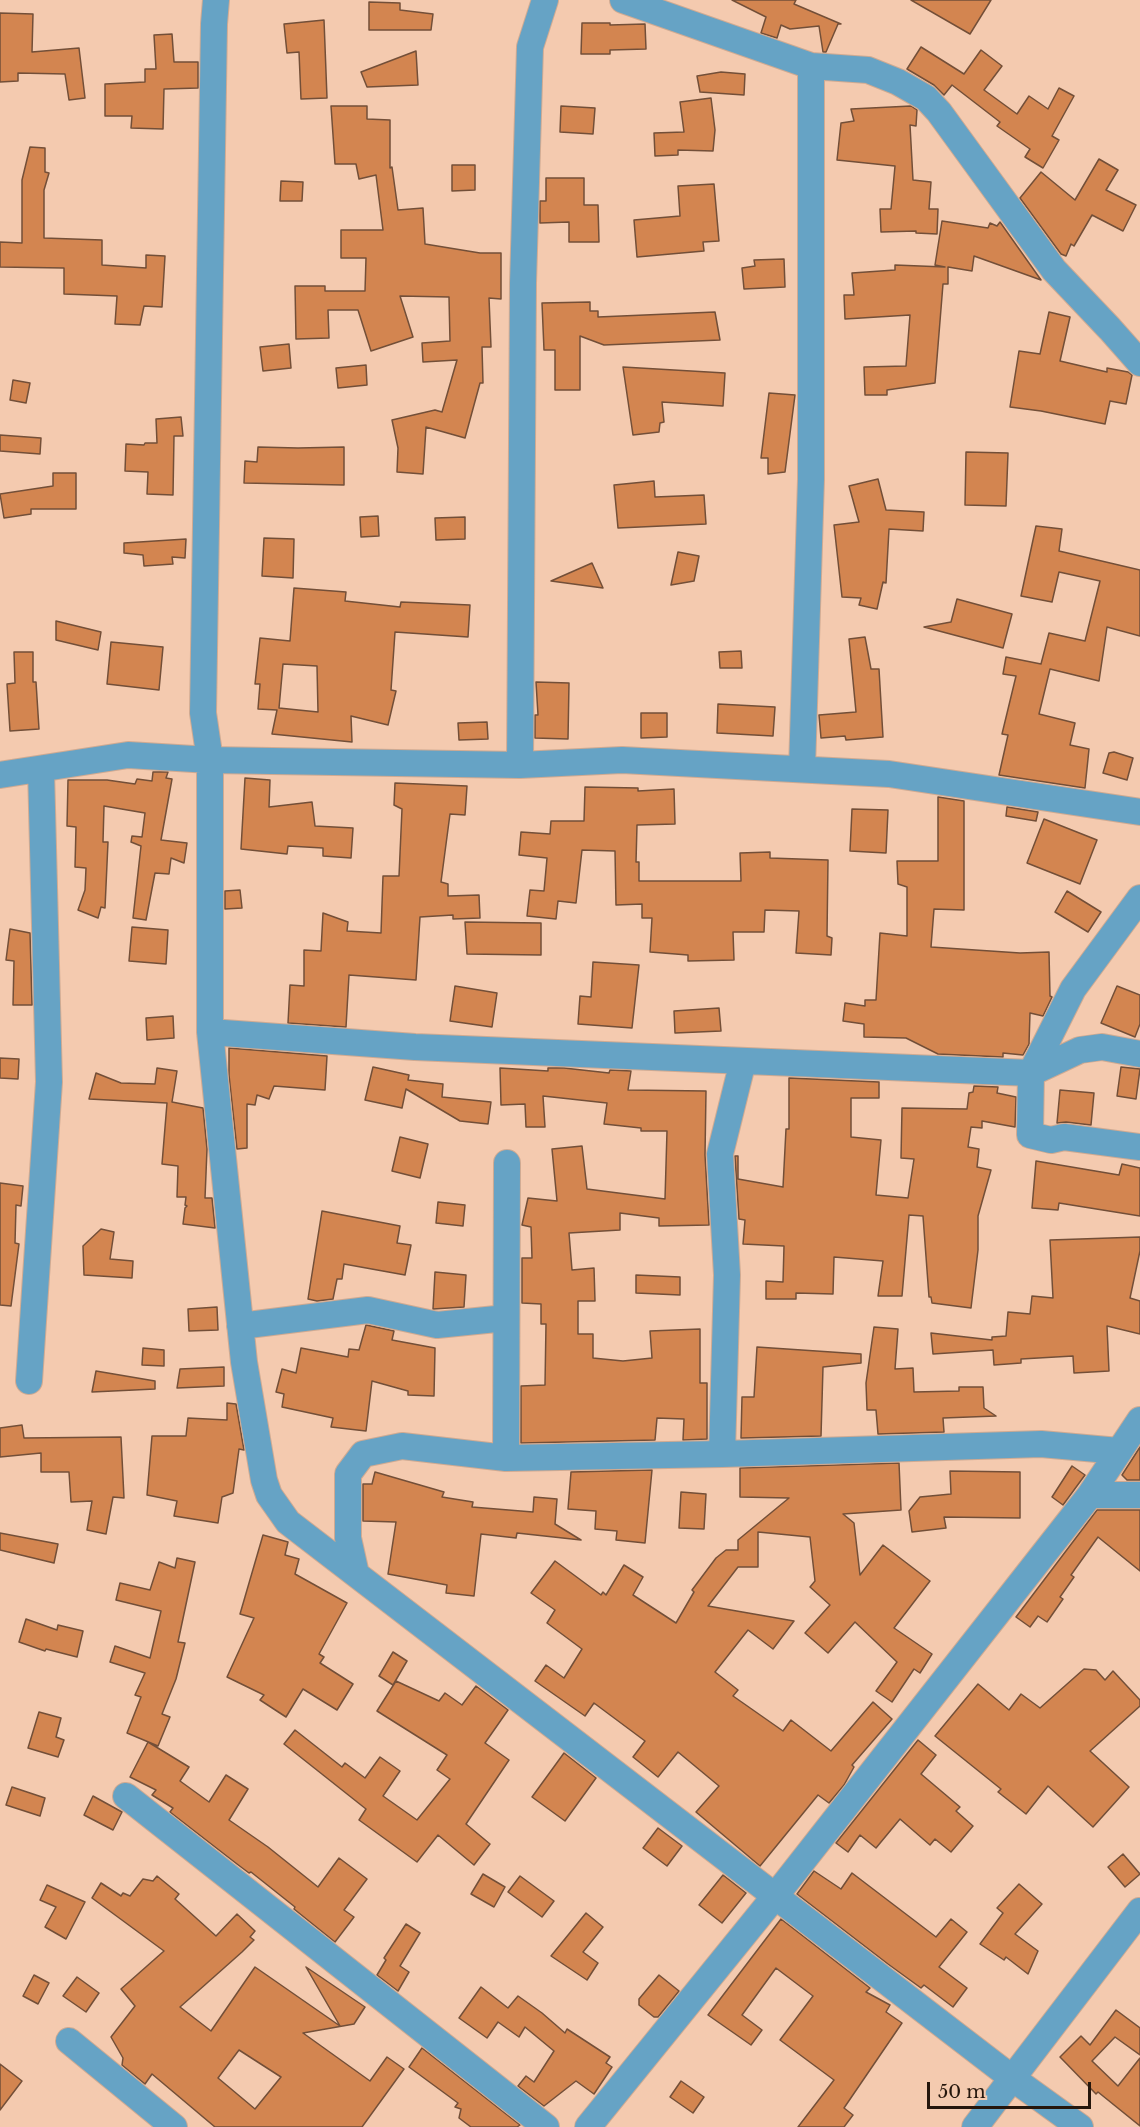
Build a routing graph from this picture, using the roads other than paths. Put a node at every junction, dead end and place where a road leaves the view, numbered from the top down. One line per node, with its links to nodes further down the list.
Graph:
1 (216, 0): 6 (street)
2 (545, 0): 7 (street)
3 (623, 0): 4 (street)
4 (811, 66): 5 (street); 8 (street)
5 (1140, 363)
6 (210, 760): 7 (street); 9 (street); 13 (street)
7 (520, 765): 8 (street)
8 (802, 769): 11 (street)
9 (41, 770): 10 (street); 21 (street)
10 (0, 775)
11 (1140, 812)
12 (1140, 898): 16 (street)
13 (210, 1032): 15 (street); 20 (street)
14 (1140, 1054): 16 (street)
15 (743, 1061): 16 (street); 24 (street)
16 (1031, 1073): 17 (street)
17 (1140, 1147)
18 (507, 1163): 19 (street)
19 (506, 1318): 20 (street); 25 (street)
20 (240, 1326): 28 (street)
21 (28, 1381)
22 (1140, 1420): 23 (street)
23 (1119, 1451): 24 (street); 26 (street)
24 (722, 1454): 25 (street)
25 (506, 1458): 28 (street)
26 (1090, 1495): 27 (street); 30 (street)
27 (1140, 1495)
28 (356, 1574): 30 (street)
29 (126, 1796): 35 (street)
30 (776, 1895): 33 (street); 36 (street)
31 (1140, 1911): 33 (street)
32 (69, 2041): 34 (street)
33 (1012, 2078): 37 (street); 38 (street)
34 (174, 2127)
35 (546, 2127)
36 (588, 2127)
37 (975, 2127)
38 (1080, 2127)

